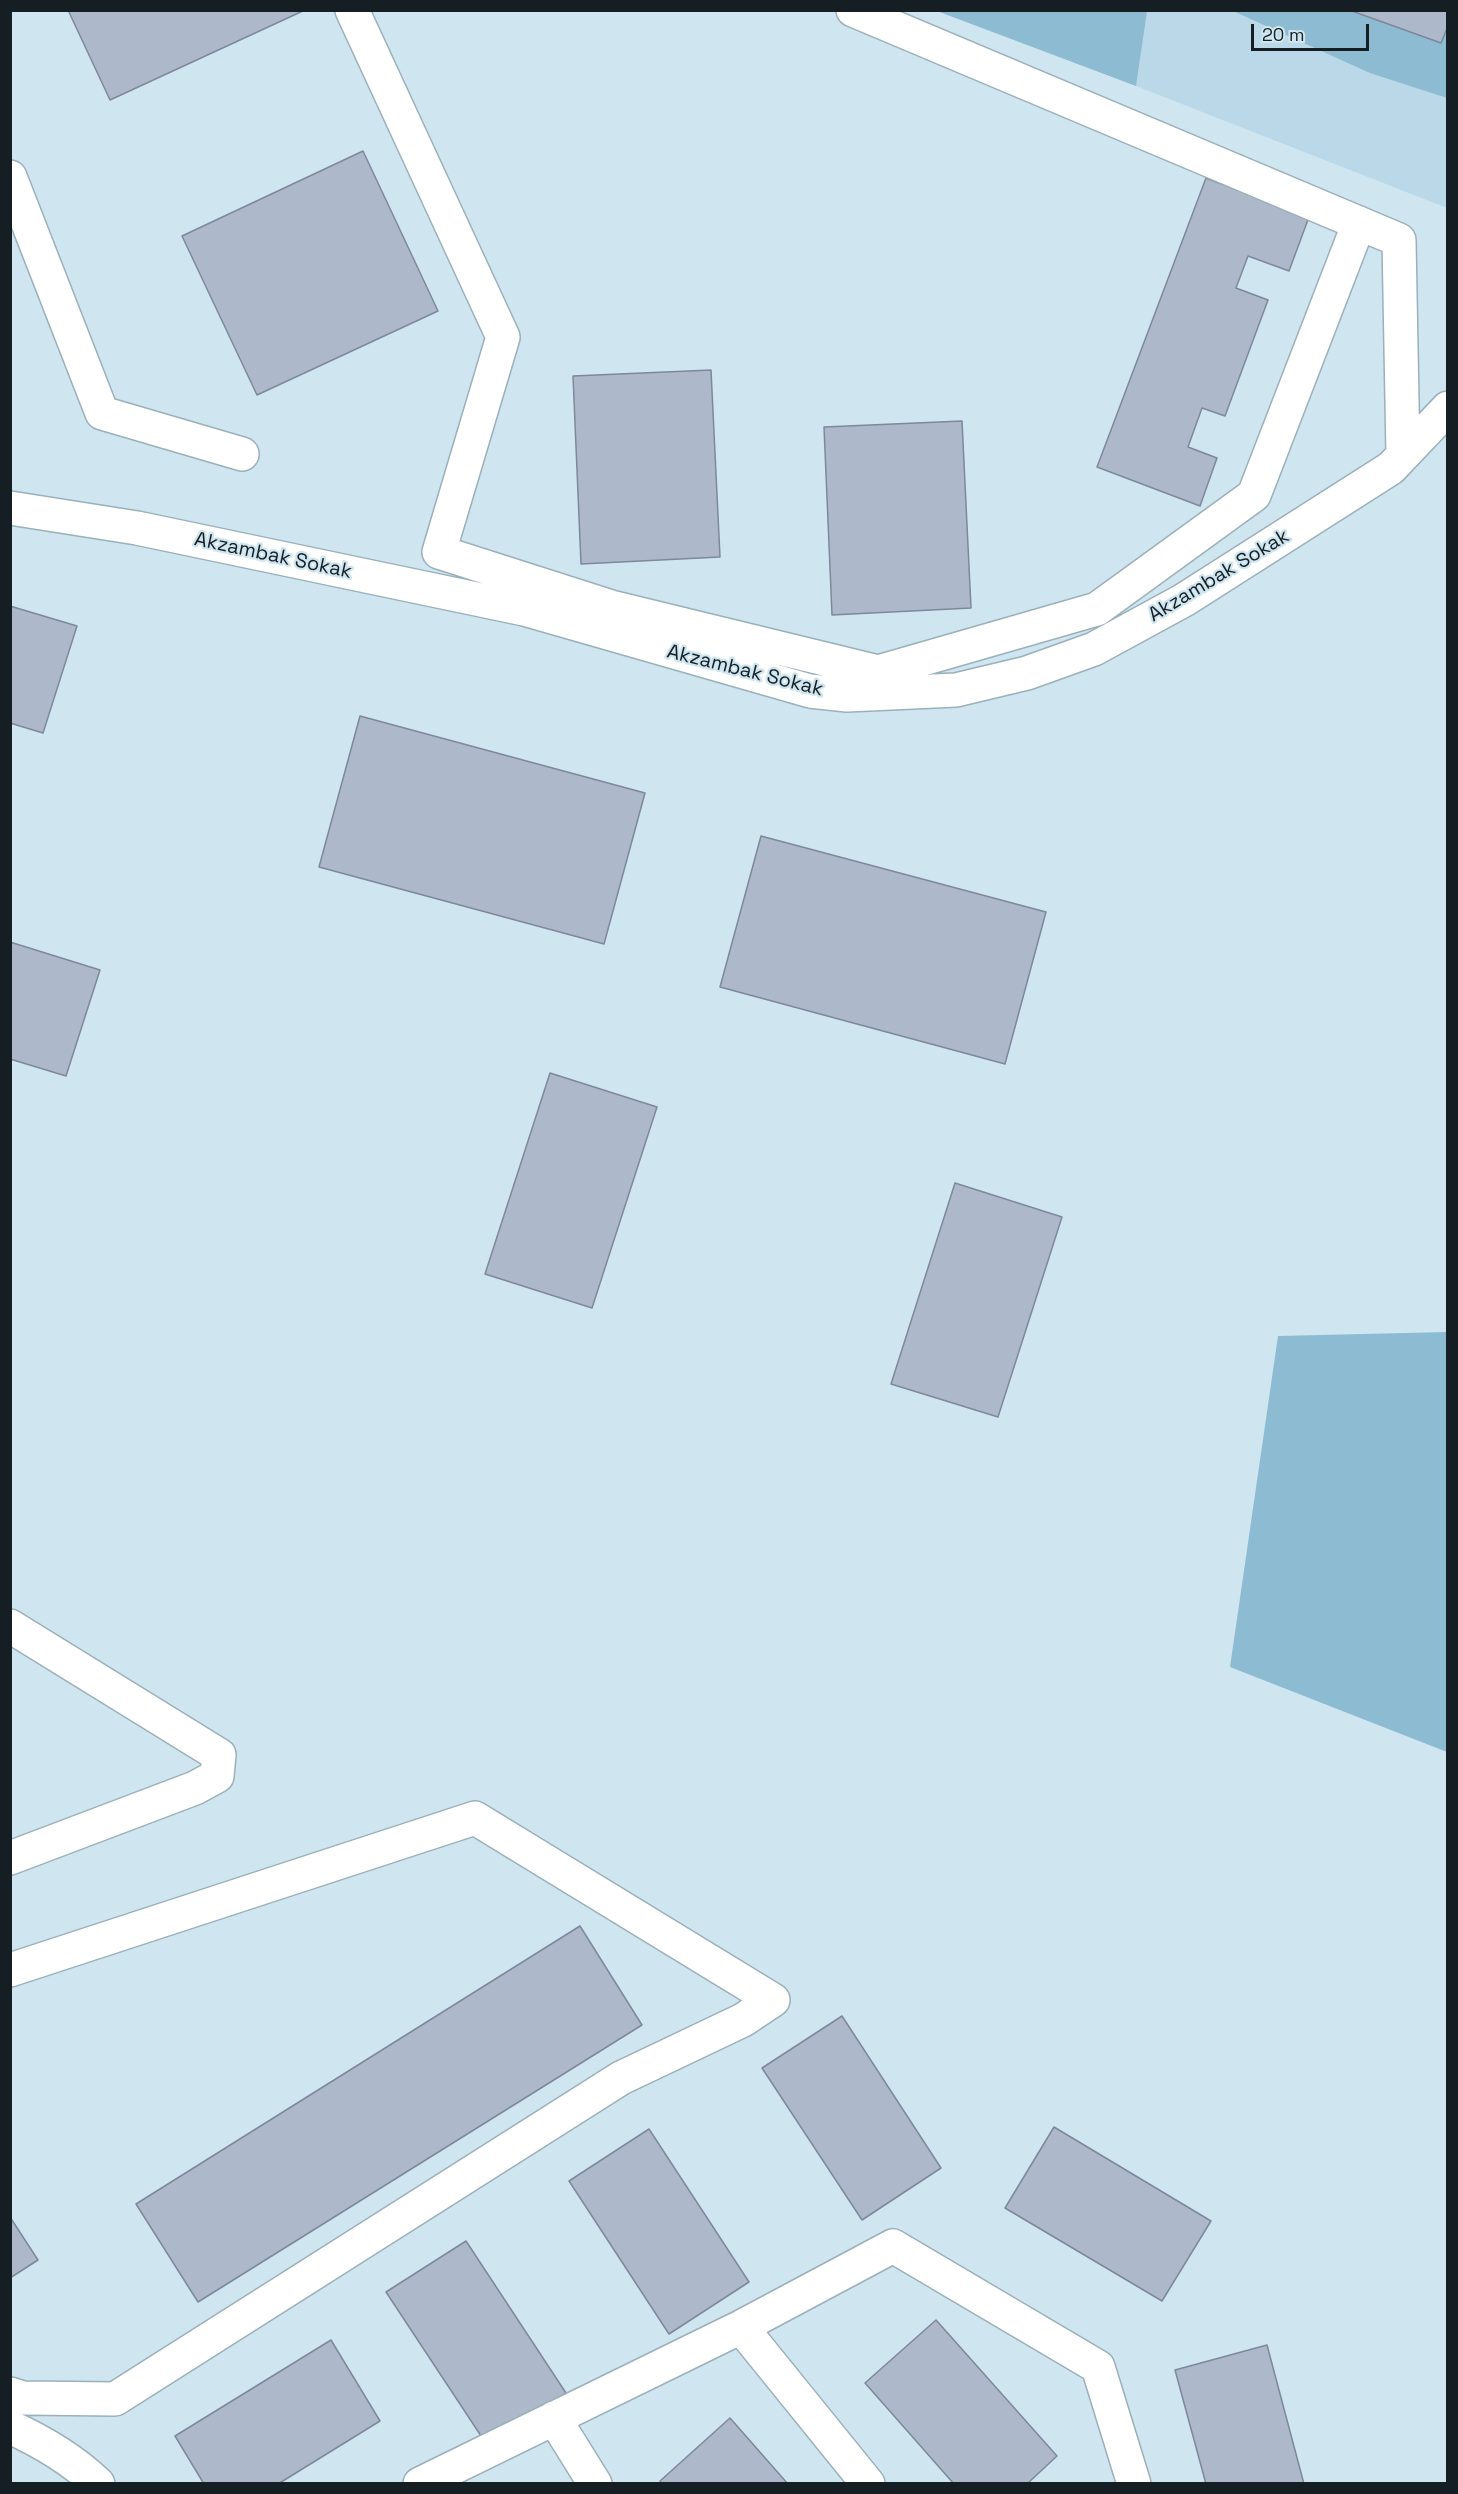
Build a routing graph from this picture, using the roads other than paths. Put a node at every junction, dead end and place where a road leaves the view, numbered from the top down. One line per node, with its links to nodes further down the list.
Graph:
1 (352, 10): 4 (street)
2 (853, 10): 4 (street)
3 (10, 177): 6 (street)
4 (1359, 223): 7 (street)
5 (1448, 408): 7 (street, Akzambak Sokak)
6 (242, 454)
7 (1403, 455): 8 (street, Akzambak Sokak)
8 (10, 508)
9 (10, 1626): 10 (street)
10 (10, 1858)
11 (10, 1970): 13 (street)
12 (741, 2327): 14 (street); 19 (street); 20 (street)
13 (10, 2394)
14 (554, 2418): 17 (street); 18 (street)
15 (10, 2427): 16 (street)
16 (98, 2484)
17 (420, 2484)
18 (595, 2484)
19 (868, 2484)
20 (1134, 2484)

